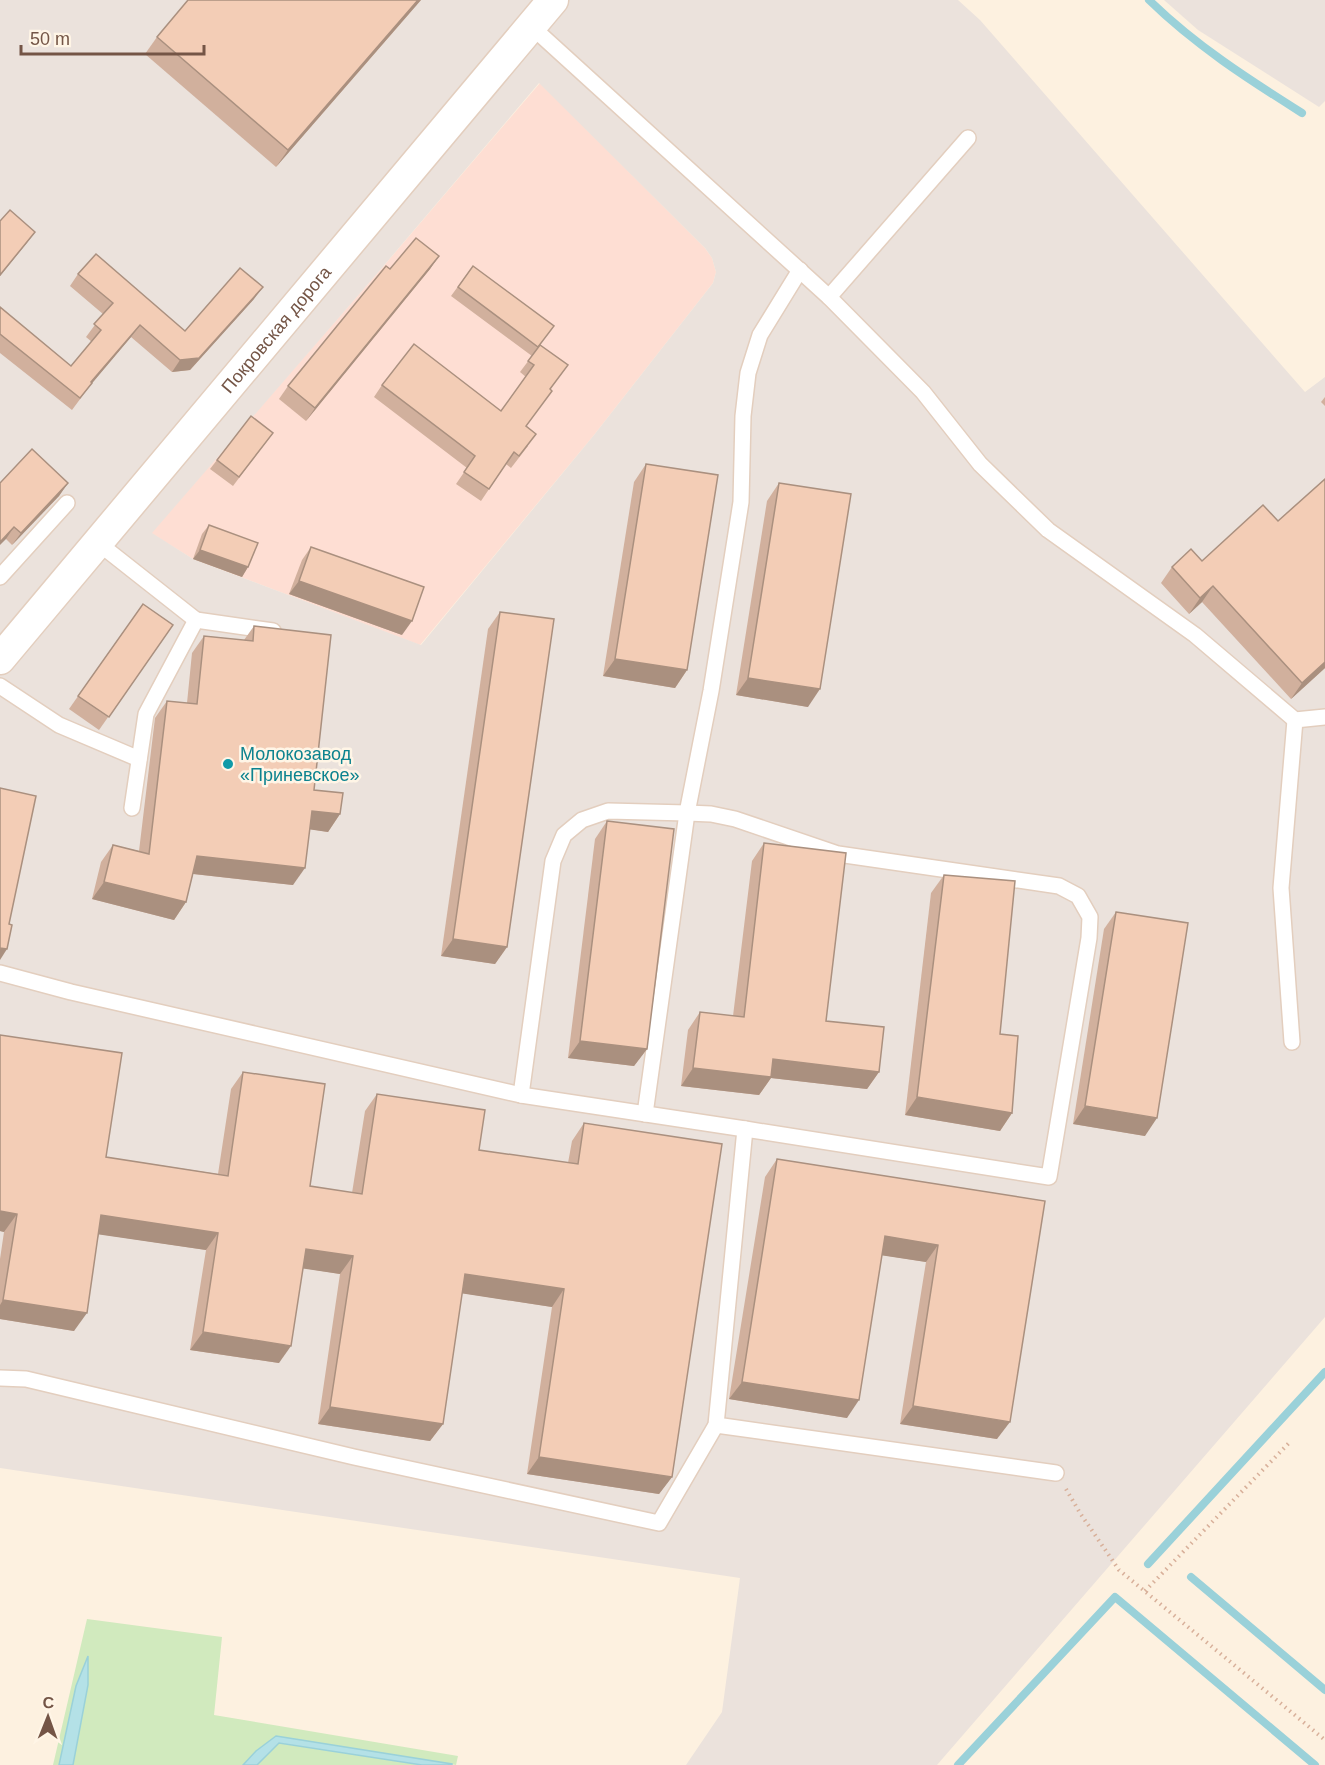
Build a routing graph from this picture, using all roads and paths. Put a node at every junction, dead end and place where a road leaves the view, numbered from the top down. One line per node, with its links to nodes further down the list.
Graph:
1 (553, 0): 2 (street, Покровская дорога)
2 (531, 26): 4 (lane); 7 (street, Покровская дорога)
3 (968, 138): 5 (lane)
4 (800, 270): 5 (lane); 17 (lane)
5 (829, 297): 14 (lane)
6 (67, 503): 8 (lane)
7 (97, 542): 9 (lane); 11 (street, Покровская дорога)
8 (0, 577)
9 (196, 620): 10 (lane); 15 (lane)
10 (287, 633)
11 (1, 655)
12 (0, 686): 15 (lane)
13 (1325, 717): 14 (lane)
14 (1295, 720): 19 (lane)
15 (139, 759): 16 (lane)
16 (132, 808)
17 (687, 813): 20 (lane); 21 (lane); 22 (lane)
18 (0, 973): 20 (lane)
19 (1292, 1042)
20 (521, 1095): 21 (lane)
21 (645, 1114): 22 (lane)
22 (745, 1129): 24 (lane)
23 (0, 1378): 24 (lane)
24 (716, 1425): 26 (lane)
25 (1289, 1443): 27 (path)
26 (1056, 1473): 27 (path)
27 (1145, 1591): 28 (path)
28 (1325, 1740)

